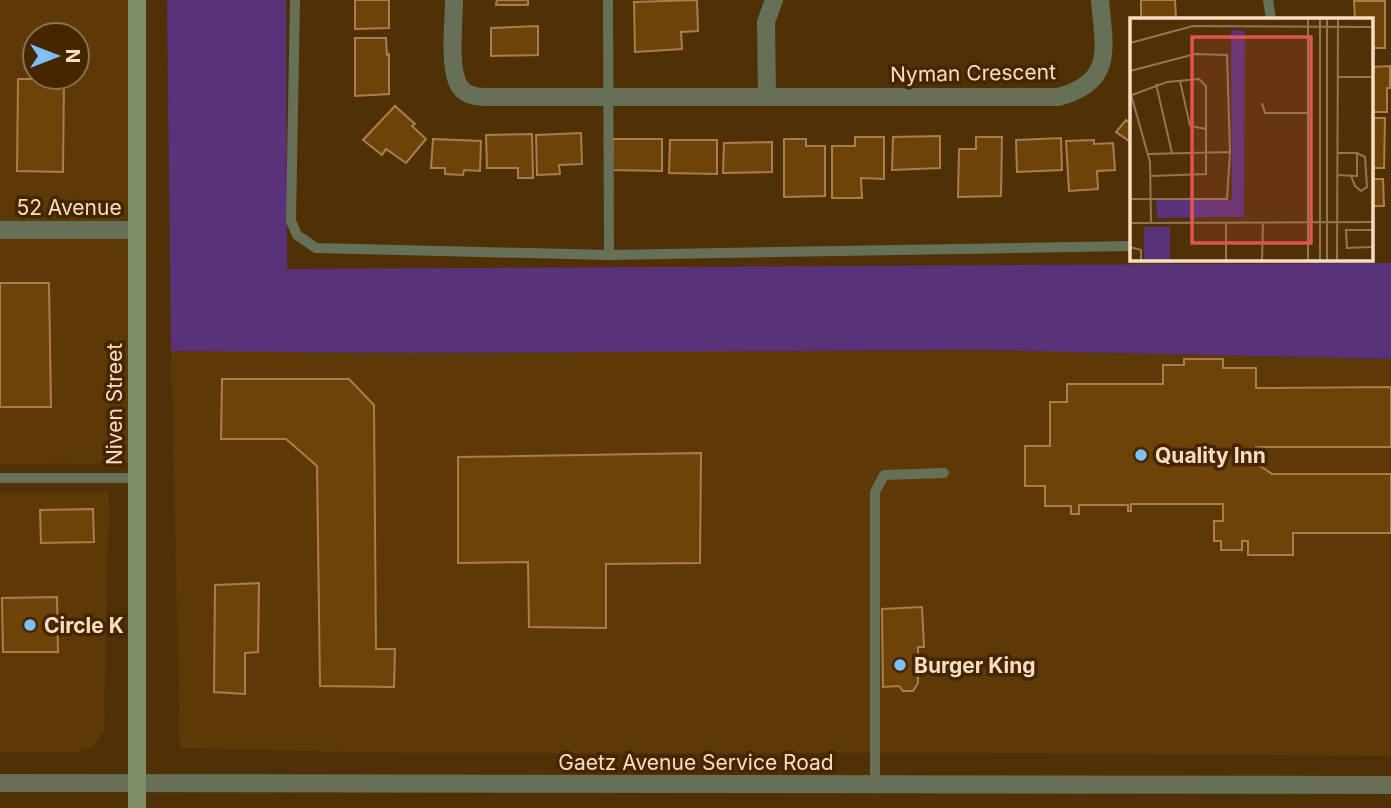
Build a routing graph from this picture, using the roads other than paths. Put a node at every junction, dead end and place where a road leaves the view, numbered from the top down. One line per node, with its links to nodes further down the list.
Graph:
1 (137, 0): 12 (street, Niven Street)
2 (295, 0): 14 (lane)
3 (454, 0): 9 (street, Nyman Crescent)
4 (608, 0): 9 (lane)
5 (774, 0): 10 (street)
6 (1100, 0): 10 (street, Nyman Crescent)
7 (1268, 0): 8 (lane)
8 (1271, 18)
9 (608, 96): 10 (street, Nyman Crescent); 14 (lane)
10 (767, 97)
11 (0, 230): 12 (street, 52 Avenue)
12 (137, 230): 17 (street, Niven Street)
13 (1130, 246): 14 (lane)
14 (609, 255)
15 (944, 473): 20 (lane)
16 (0, 478): 17 (lane)
17 (137, 478): 19 (street, Niven Street)
18 (0, 782): 19 (street, Gaetz Avenue Service Road)
19 (137, 782): 20 (street, Gaetz Avenue Service Road); 22 (street, Niven Street)
20 (875, 785): 21 (street, Gaetz Avenue Service Road)
21 (1391, 785)
22 (137, 808)

